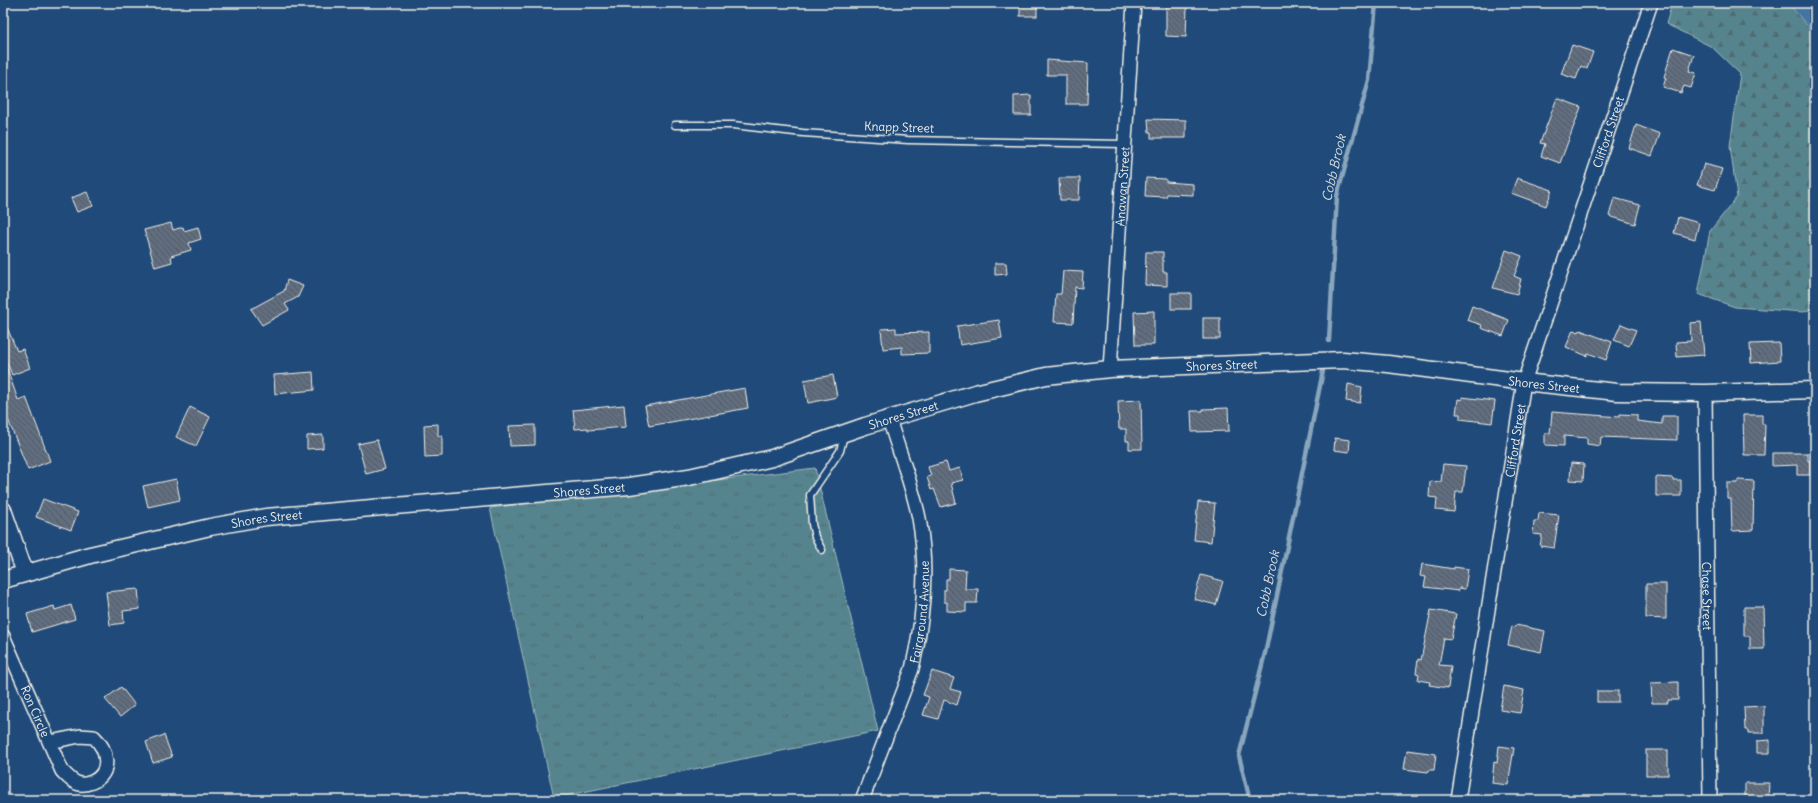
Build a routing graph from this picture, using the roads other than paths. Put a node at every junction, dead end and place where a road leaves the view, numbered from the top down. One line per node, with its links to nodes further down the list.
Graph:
1 (1134, 3): 4 (street, Anawan Street)
2 (1651, 3): 6 (street, Clifford Street)
3 (674, 125): 4 (lane, Knapp Street)
4 (1124, 144): 5 (street, Anawan Street)
5 (1110, 369): 6 (street, Shores Street); 9 (street, Shores Street)
6 (1524, 382): 8 (street, Shores Street); 18 (street, Clifford Street)
7 (1815, 390): 8 (street, Shores Street)
8 (1705, 393): 19 (street, Chase Street)
9 (889, 419): 10 (street, Shores Street); 17 (street, Fairground Avenue)
10 (844, 434): 12 (lane); 13 (street, Shores Street)
11 (3, 510): 13 (street)
12 (822, 550)
13 (25, 573): 14 (street, Shores Street)
14 (3, 580)
15 (3, 636): 16 (street, Ron Circle)
16 (50, 742): 16 (street, Ron Circle)
17 (862, 800)
18 (1458, 800)
19 (1710, 800)

